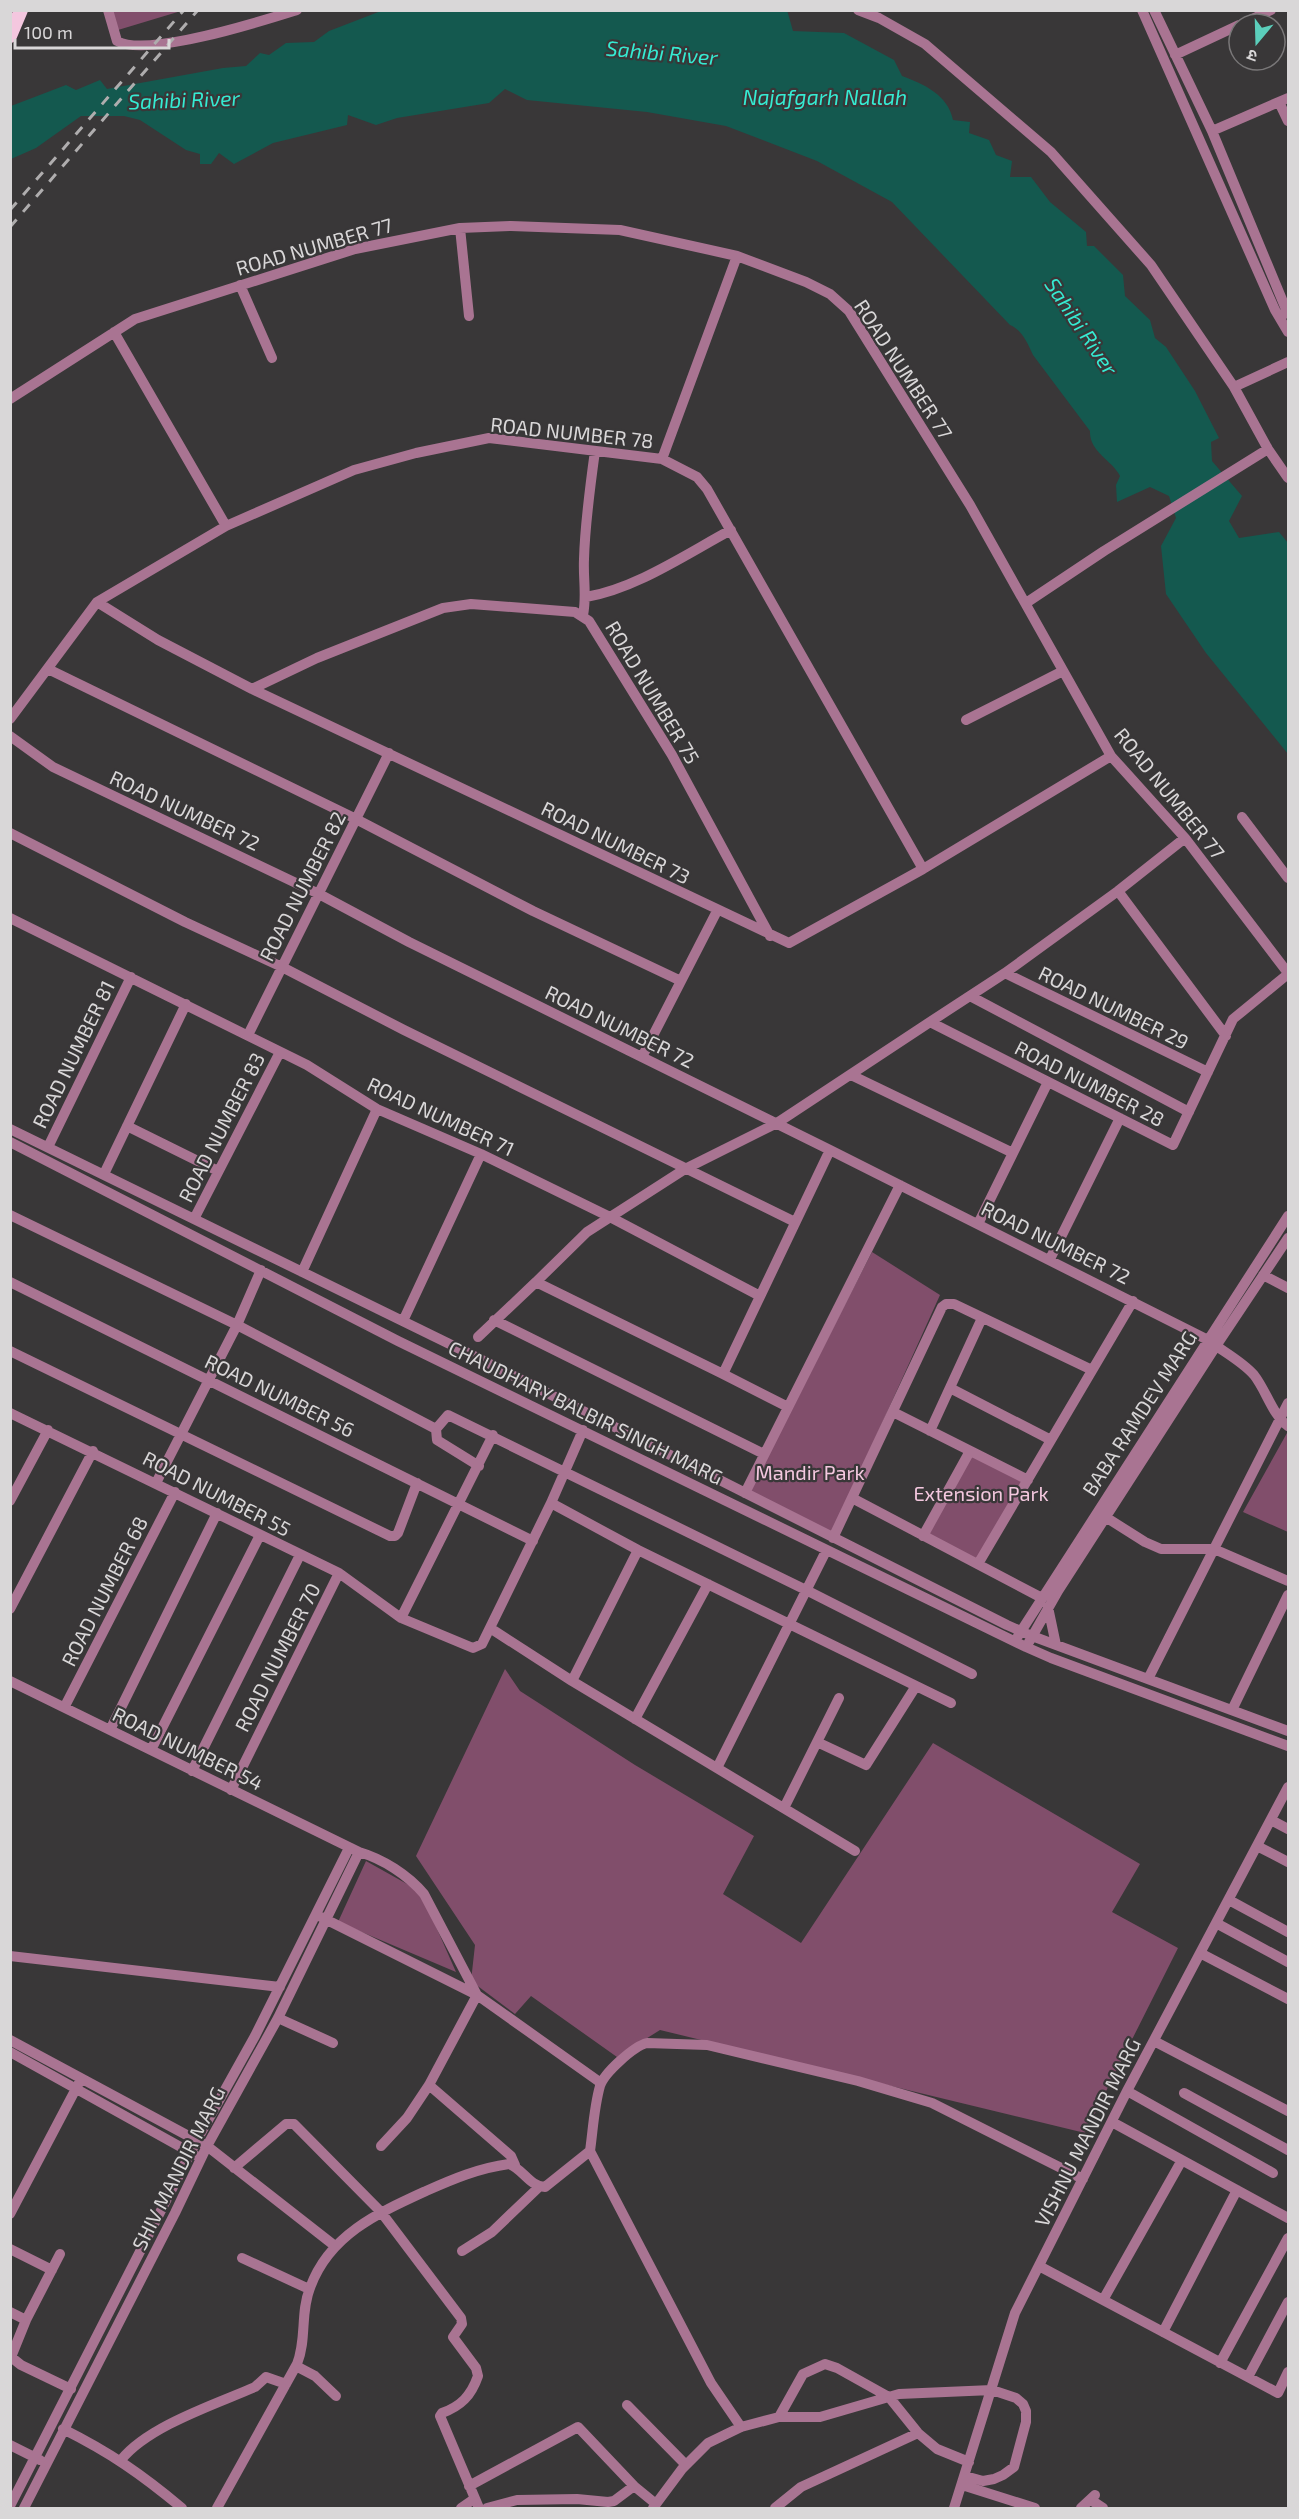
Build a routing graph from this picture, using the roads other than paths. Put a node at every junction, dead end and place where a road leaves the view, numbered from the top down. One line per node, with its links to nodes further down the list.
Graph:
1 (108, 10): 2 (street)
2 (297, 10)
3 (858, 10): 22 (street)
4 (1142, 10): 19 (street)
5 (1154, 10): 9 (street)
6 (21, 11): 8 (main road)
7 (1227, 31): 9 (street)
8 (10, 36)
9 (1175, 55): 12 (street)
10 (1284, 100): 11 (street); 12 (street)
11 (1288, 121)
12 (1212, 131): 16 (street)
13 (460, 228): 14 (street, ROAD NUMBER 77); 15 (street, ROAD NUMBER 77); 17 (street)
14 (737, 256): 26 (street); 32 (street, ROAD NUMBER 77)
15 (240, 285): 18 (street, ROAD NUMBER 77); 20 (street)
16 (1288, 314)
17 (469, 316)
18 (114, 332): 23 (street, ROAD NUMBER 77); 28 (street)
19 (1288, 332)
20 (272, 358)
21 (1288, 362): 22 (street)
22 (1234, 387): 24 (street)
23 (10, 399)
24 (1268, 449): 27 (street); 32 (street)
25 (596, 451): 26 (street, ROAD NUMBER 78); 28 (street, ROAD NUMBER 78); 30 (street)
26 (662, 459): 29 (street, ROAD NUMBER 78)
27 (1288, 478)
28 (226, 526): 31 (street, ROAD NUMBER 78)
29 (731, 531): 30 (street); 46 (street, ROAD NUMBER 78)
30 (586, 597): 33 (street)
31 (97, 602): 34 (street, ROAD NUMBER 78); 36 (street, ROAD NUMBER 73)
32 (1026, 603): 35 (street, ROAD NUMBER 77)
33 (583, 615): 36 (street, ROAD NUMBER 75); 52 (street, ROAD NUMBER 75)
34 (48, 669): 37 (street, ROAD NUMBER 78); 43 (street)
35 (1063, 671): 38 (street); 41 (street, ROAD NUMBER 77)
36 (252, 689): 40 (street, ROAD NUMBER 73)
37 (10, 719)
38 (966, 720)
39 (10, 736): 49 (street, ROAD NUMBER 72)
40 (389, 753): 43 (street, ROAD NUMBER 82); 50 (street, ROAD NUMBER 73)
41 (1111, 756): 45 (street, ROAD NUMBER 77); 46 (street, ROAD NUMBER 73)
42 (1242, 817): 47 (street)
43 (356, 819): 49 (street, ROAD NUMBER 82); 57 (street)
44 (10, 833): 53 (street)
45 (1185, 838): 48 (street); 55 (street, ROAD NUMBER 77)
46 (923, 869): 52 (street, ROAD NUMBER 73)
47 (1288, 878)
48 (1118, 891): 54 (street); 62 (street)
49 (319, 894): 53 (street, ROAD NUMBER 82); 64 (street, ROAD NUMBER 72)
50 (717, 911): 52 (street, ROAD NUMBER 73); 57 (street)
51 (10, 918): 56 (street, ROAD NUMBER 71)
52 (770, 936)
53 (282, 967): 61 (street, ROAD NUMBER 82); 79 (street)
54 (1005, 973): 58 (street); 65 (street, ROAD NUMBER 29)
55 (1288, 974): 62 (street, ROAD NUMBER 28)
56 (131, 977): 59 (street, ROAD NUMBER 71); 75 (street, ROAD NUMBER 81)
57 (681, 981): 64 (street)
58 (970, 996): 60 (street); 69 (street)
59 (186, 1004): 61 (street, ROAD NUMBER 71); 72 (street)
60 (930, 1022): 66 (street); 67 (street, ROAD NUMBER 28)
61 (248, 1035): 63 (street, ROAD NUMBER 71)
62 (1226, 1036): 65 (street, ROAD NUMBER 28)
63 (280, 1052): 68 (street, ROAD NUMBER 71); 80 (street, ROAD NUMBER 83)
64 (642, 1057): 71 (street, ROAD NUMBER 72)
65 (1208, 1072): 69 (street, ROAD NUMBER 28)
66 (851, 1075): 71 (street); 77 (street)
67 (1048, 1082): 70 (street, ROAD NUMBER 28); 77 (street)
68 (377, 1109): 78 (street, ROAD NUMBER 71); 92 (street)
69 (1189, 1112): 70 (street, ROAD NUMBER 28)
70 (1120, 1118): 90 (street)
71 (777, 1123): 76 (street, ROAD NUMBER 72); 79 (street)
72 (127, 1126): 80 (street); 81 (street)
73 (10, 1129): 75 (street, CHAUDHARY BALBIR SINGH MARG)
74 (10, 1142): 91 (street, CHAUDHARY BALBIR SINGH MARG)
75 (48, 1147): 81 (street, CHAUDHARY BALBIR SINGH MARG)
76 (830, 1150): 82 (street, ROAD NUMBER 72); 87 (street)
77 (1013, 1153): 88 (street)
78 (482, 1154): 85 (street, ROAD NUMBER 71); 101 (street)
79 (685, 1169): 85 (street); 87 (street)
80 (218, 1171): 86 (street, ROAD NUMBER 83)
81 (104, 1174): 86 (street, CHAUDHARY BALBIR SINGH MARG)
82 (900, 1185): 88 (street, ROAD NUMBER 72); 111 (street)
83 (10, 1215): 102 (street)
84 (1288, 1216): 104 (street, BABA RAMDEV MARG)
85 (610, 1217): 95 (street); 97 (street, ROAD NUMBER 71)
86 (194, 1219): 92 (street, CHAUDHARY BALBIR SINGH MARG)
87 (795, 1222): 97 (street)
88 (978, 1224): 90 (street, ROAD NUMBER 72)
89 (1288, 1238): 93 (street, BABA RAMDEV MARG)
90 (1050, 1259): 98 (street, ROAD NUMBER 72)
91 (261, 1270): 102 (street); 117 (street, CHAUDHARY BALBIR SINGH MARG)
92 (302, 1272): 101 (street, CHAUDHARY BALBIR SINGH MARG)
93 (1263, 1275): 96 (street); 104 (street, BABA RAMDEV MARG)
94 (10, 1282): 108 (street, ROAD NUMBER 56)
95 (536, 1282): 100 (street); 107 (street)
96 (1288, 1288)
97 (760, 1296): 107 (street)
98 (1133, 1301): 104 (street, ROAD NUMBER 72); 106 (street)
99 (982, 1318): 106 (street); 109 (street); 112 (street)
100 (494, 1320): 103 (street); 124 (street)
101 (403, 1321): 131 (street, CHAUDHARY BALBIR SINGH MARG)
102 (237, 1325): 108 (street); 115 (street)
103 (478, 1337)
104 (1212, 1343): 114 (street, ROAD NUMBER 72); 137 (street, BABA RAMDEV MARG); 152 (street, BABA RAMDEV MARG)
105 (10, 1351): 119 (street)
106 (1092, 1370): 121 (street)
107 (723, 1374): 111 (street)
108 (209, 1380): 119 (street); 129 (street, ROAD NUMBER 56)
109 (950, 1388): 118 (street); 121 (street)
110 (1288, 1403): 114 (street)
111 (788, 1407): 124 (street)
112 (893, 1412): 118 (street); 132 (street)
113 (10, 1413): 116 (street, ROAD NUMBER 55)
114 (1284, 1423): 142 (street)
115 (436, 1429): 120 (street); 125 (street)
116 (48, 1430): 122 (street, ROAD NUMBER 55); 133 (street)
117 (583, 1430): 126 (street); 144 (street, CHAUDHARY BALBIR SINGH MARG)
118 (930, 1431): 123 (street)
119 (181, 1434): 128 (street); 129 (street)
120 (493, 1435): 125 (street); 126 (street)
121 (1052, 1440): 127 (street)
122 (93, 1451): 128 (street, ROAD NUMBER 55); 153 (street)
123 (970, 1451): 127 (street); 139 (street)
124 (764, 1454): 131 (street)
125 (479, 1466): 135 (street)
126 (565, 1471): 134 (street); 150 (street)
127 (1028, 1480): 146 (street)
128 (156, 1483): 130 (street, ROAD NUMBER 55)
129 (417, 1483): 135 (street, ROAD NUMBER 56)
130 (175, 1492): 136 (street, ROAD NUMBER 55); 169 (street, ROAD NUMBER 68)
131 (745, 1492): 140 (street, CHAUDHARY BALBIR SINGH MARG)
132 (852, 1498): 139 (street); 140 (street)
133 (10, 1501)
134 (551, 1503): 141 (street); 143 (street)
135 (460, 1504): 141 (street, ROAD NUMBER 56); 154 (street)
136 (217, 1513): 138 (street, ROAD NUMBER 55); 172 (street)
137 (1107, 1518): 142 (street); 152 (street, BABA RAMDEV MARG)
138 (260, 1535): 145 (street, ROAD NUMBER 55); 176 (street)
139 (923, 1536): 146 (street)
140 (833, 1538): 157 (street, CHAUDHARY BALBIR SINGH MARG)
141 (533, 1541): 156 (street)
142 (1214, 1549): 148 (street); 163 (street)
143 (638, 1550): 149 (street); 165 (street)
144 (826, 1551): 150 (street); 159 (street, CHAUDHARY BALBIR SINGH MARG)
145 (300, 1555): 147 (street, ROAD NUMBER 55); 178 (street)
146 (978, 1564): 152 (street)
147 (339, 1573): 154 (street, ROAD NUMBER 55); 179 (street, ROAD NUMBER 70)
148 (1288, 1581)
149 (708, 1584): 155 (street); 171 (street)
150 (806, 1590): 155 (street); 162 (street)
151 (1288, 1595): 170 (street)
152 (1045, 1603): 157 (street, BABA RAMDEV MARG); 158 (street, BABA RAMDEV MARG); 160 (street)
153 (10, 1609)
154 (401, 1618): 156 (street, ROAD NUMBER 55)
155 (789, 1623): 166 (street); 177 (street)
156 (490, 1628): 165 (street)
157 (1021, 1631): 158 (street, CHAUDHARY BALBIR SINGH MARG); 159 (street, BABA RAMDEV MARG)
158 (1032, 1636): 160 (street, CHAUDHARY BALBIR SINGH MARG); 161 (street, BABA RAMDEV MARG)
159 (1014, 1641): 161 (street, CHAUDHARY BALBIR SINGH MARG)
160 (1056, 1645): 163 (street, CHAUDHARY BALBIR SINGH MARG)
161 (1026, 1647): 175 (street, CHAUDHARY BALBIR SINGH MARG)
162 (972, 1674)
163 (1148, 1679): 170 (street, CHAUDHARY BALBIR SINGH MARG)
164 (10, 1681): 169 (street, ROAD NUMBER 54)
165 (572, 1681): 171 (street)
166 (916, 1686): 168 (street); 174 (street)
167 (839, 1698): 174 (street)
168 (951, 1703)
169 (65, 1706): 172 (street, ROAD NUMBER 54)
170 (1232, 1710): 173 (street, CHAUDHARY BALBIR SINGH MARG)
171 (635, 1719): 177 (street)
172 (110, 1730): 176 (street, ROAD NUMBER 54)
173 (1288, 1731)
174 (817, 1742): 181 (street)
175 (1288, 1746)
176 (151, 1750): 178 (street, ROAD NUMBER 54)
177 (717, 1768): 181 (street)
178 (192, 1771): 179 (street, ROAD NUMBER 54)
179 (231, 1790): 185 (street, ROAD NUMBER 54)
180 (1288, 1790): 182 (street, VISHNU MANDIR MARG)
181 (784, 1809): 186 (street)
182 (1271, 1820): 183 (street); 184 (street, VISHNU MANDIR MARG)
183 (1288, 1829)
184 (1257, 1846): 187 (street); 188 (street, VISHNU MANDIR MARG)
185 (354, 1850): 189 (street); 190 (street, SHIV MANDIR MARG); 197 (street, ROAD NUMBER 54)
186 (855, 1851)
187 (1288, 1862)
188 (1228, 1900): 191 (street, VISHNU MANDIR MARG); 192 (street)
189 (316, 1914): 190 (street); 196 (street)
190 (327, 1919): 197 (street); 199 (street, SHIV MANDIR MARG)
191 (1216, 1923): 193 (street, VISHNU MANDIR MARG); 195 (street)
192 (1288, 1932)
193 (1200, 1953): 198 (street); 201 (street, VISHNU MANDIR MARG)
194 (10, 1956): 196 (street)
195 (1288, 1962)
196 (280, 1987): 211 (street)
197 (477, 1995): 205 (street); 206 (street)
198 (1288, 1999)
199 (278, 2018): 202 (street); 211 (street, SHIV MANDIR MARG)
200 (10, 2040): 204 (street)
201 (1154, 2041): 207 (street, VISHNU MANDIR MARG); 209 (street)
202 (333, 2043)
203 (10, 2052): 204 (street)
204 (79, 2083): 211 (street); 215 (street); 224 (street)
205 (601, 2084): 214 (street); 220 (street)
206 (429, 2085): 212 (street); 217 (street)
207 (1128, 2091): 210 (street, VISHNU MANDIR MARG); 219 (street)
208 (1185, 2093): 213 (street)
209 (1288, 2111)
210 (1112, 2122): 216 (street); 220 (street, VISHNU MANDIR MARG)
211 (202, 2143): 215 (street, SHIV MANDIR MARG); 218 (street)
212 (381, 2146)
213 (1288, 2150)
214 (590, 2151): 221 (street); 251 (street)
215 (196, 2155): 245 (street); 252 (street, SHIV MANDIR MARG)
216 (1182, 2160): 222 (street); 235 (street)
217 (514, 2165): 221 (street); 223 (street)
218 (234, 2168): 223 (street); 227 (street)
219 (1274, 2173)
220 (1083, 2179): 232 (street, VISHNU MANDIR MARG)
221 (539, 2187): 229 (street)
222 (1237, 2190): 225 (street); 239 (street)
223 (381, 2212): 227 (street); 261 (street)
224 (10, 2214)
225 (1288, 2218)
226 (1288, 2238): 240 (street)
227 (335, 2246): 234 (street)
228 (10, 2249): 233 (street)
229 (462, 2251)
230 (60, 2254): 233 (street)
231 (242, 2258): 234 (street)
232 (1039, 2266): 235 (street); 246 (street, VISHNU MANDIR MARG)
233 (52, 2270): 238 (street)
234 (309, 2289): 241 (street)
235 (1103, 2300): 239 (street)
236 (1288, 2302): 243 (street)
237 (10, 2312): 238 (street)
238 (26, 2320): 245 (street)
239 (1163, 2332): 240 (street)
240 (1220, 2363): 243 (street)
241 (296, 2366): 244 (street); 247 (street)
242 (1288, 2372): 243 (street)
243 (1248, 2377)
244 (286, 2384): 256 (street); 268 (street)
245 (71, 2390): 255 (street)
246 (992, 2390): 248 (street); 257 (street, VISHNU MANDIR MARG); 260 (street)
247 (336, 2396)
248 (889, 2397): 250 (street); 250 (street); 253 (street)
249 (627, 2405): 259 (street)
250 (779, 2417): 251 (street)
251 (741, 2427): 259 (street)
252 (63, 2429): 256 (street); 258 (street, SHIV MANDIR MARG)
253 (918, 2433): 257 (street); 271 (street)
254 (10, 2445): 255 (street)
255 (35, 2458): 258 (street); 264 (street)
256 (122, 2460): 267 (street)
257 (969, 2462): 260 (street, VISHNU MANDIR MARG)
258 (46, 2463): 266 (street, SHIV MANDIR MARG)
259 (686, 2465): 265 (street)
260 (963, 2481): 272 (street, VISHNU MANDIR MARG); 273 (street)
261 (469, 2486): 262 (street); 263 (street)
262 (634, 2486): 265 (street); 270 (street)
263 (476, 2504): 269 (street)
264 (10, 2506)
265 (654, 2506)
266 (24, 2508)
267 (182, 2508)
268 (217, 2508)
269 (460, 2508)
270 (487, 2508)
271 (775, 2508)
272 (954, 2508)
273 (1035, 2508)
274 (1081, 2508): 275 (street)
275 (1103, 2508)

